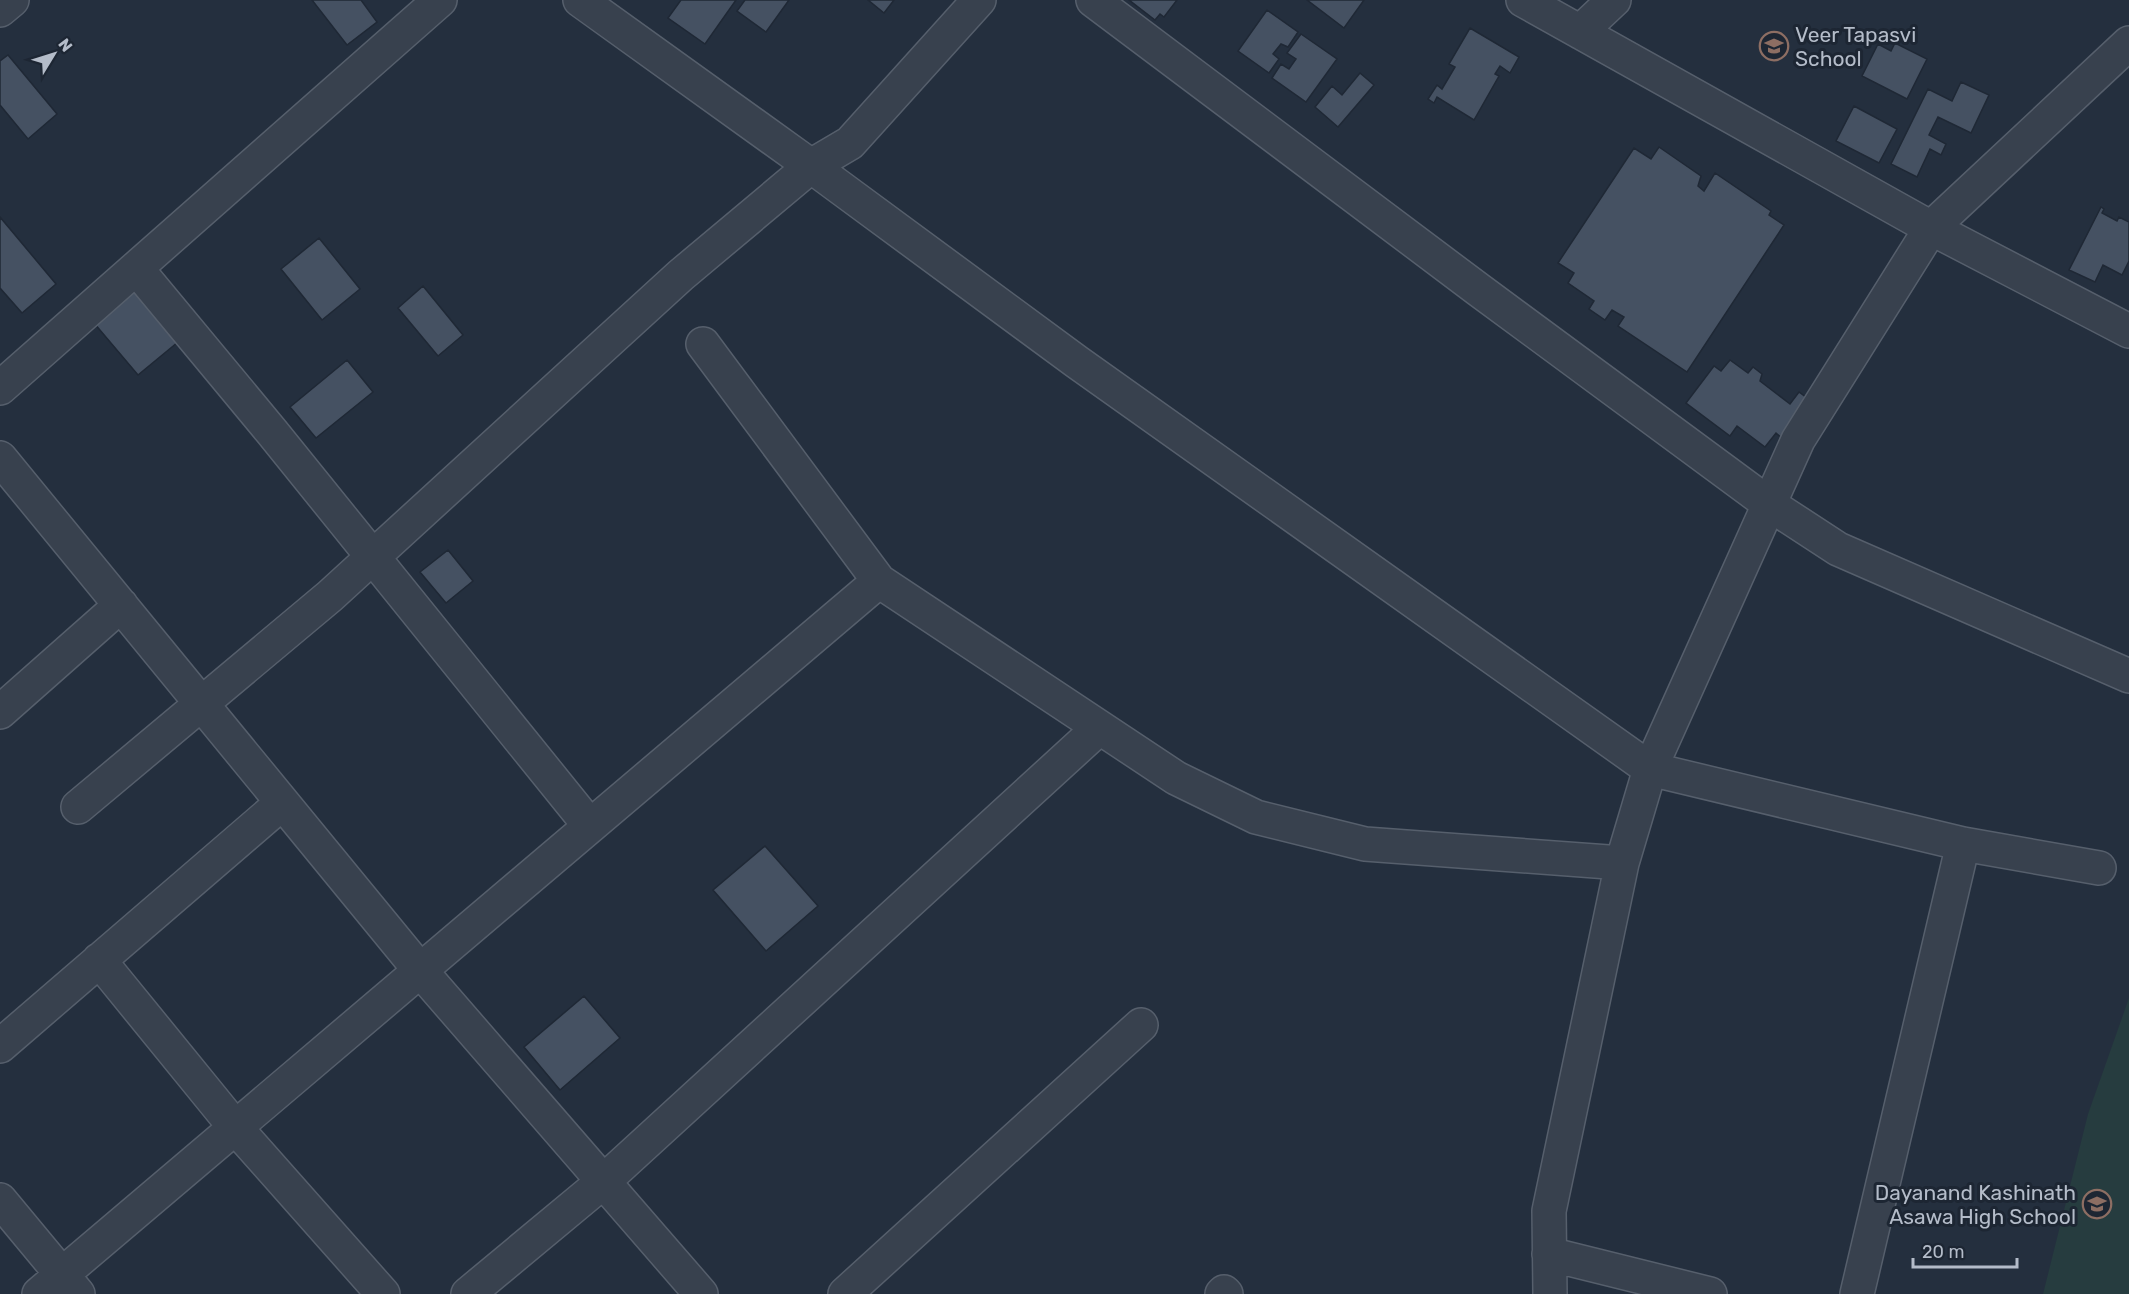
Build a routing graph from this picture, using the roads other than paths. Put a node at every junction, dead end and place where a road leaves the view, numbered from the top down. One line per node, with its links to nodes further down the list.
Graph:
1 (12, 0): 8 (street)
2 (440, 0): 13 (street)
3 (580, 0): 11 (street)
4 (979, 0): 11 (street)
5 (1093, 0): 18 (street)
6 (1522, 0): 9 (street)
7 (1614, 0): 9 (street)
8 (0, 10)
9 (1580, 32): 12 (street)
10 (2129, 43): 12 (street)
11 (811, 166): 19 (street); 26 (street)
12 (1931, 228): 14 (street); 18 (street)
13 (136, 268): 16 (street); 19 (street)
14 (2129, 331)
15 (703, 344): 20 (street)
16 (0, 388)
17 (0, 458): 21 (street)
18 (1769, 504): 22 (street); 26 (street)
19 (373, 557): 23 (street); 29 (street)
20 (879, 581): 25 (street); 29 (street)
21 (121, 605): 23 (street); 24 (street)
22 (2129, 676)
23 (201, 705): 27 (street); 28 (street)
24 (0, 712)
25 (1099, 728): 31 (street); 38 (street)
26 (1650, 770): 30 (street); 31 (street)
27 (282, 803): 33 (street); 34 (street)
28 (78, 807)
29 (590, 825): 34 (street)
30 (1963, 844): 32 (street); 48 (street)
31 (1622, 863): 40 (street)
32 (2099, 867)
33 (99, 960): 36 (street); 37 (street)
34 (419, 969): 37 (street); 38 (street)
35 (1141, 1025): 45 (street)
36 (0, 1046)
37 (235, 1127): 41 (street); 42 (street)
38 (604, 1181): 43 (street); 44 (street)
39 (0, 1200): 41 (street)
40 (1550, 1254): 46 (street); 47 (street)
41 (59, 1288)
42 (383, 1294)
43 (468, 1294)
44 (701, 1294)
45 (845, 1294)
46 (1550, 1294)
47 (1710, 1294)
48 (1857, 1294)

